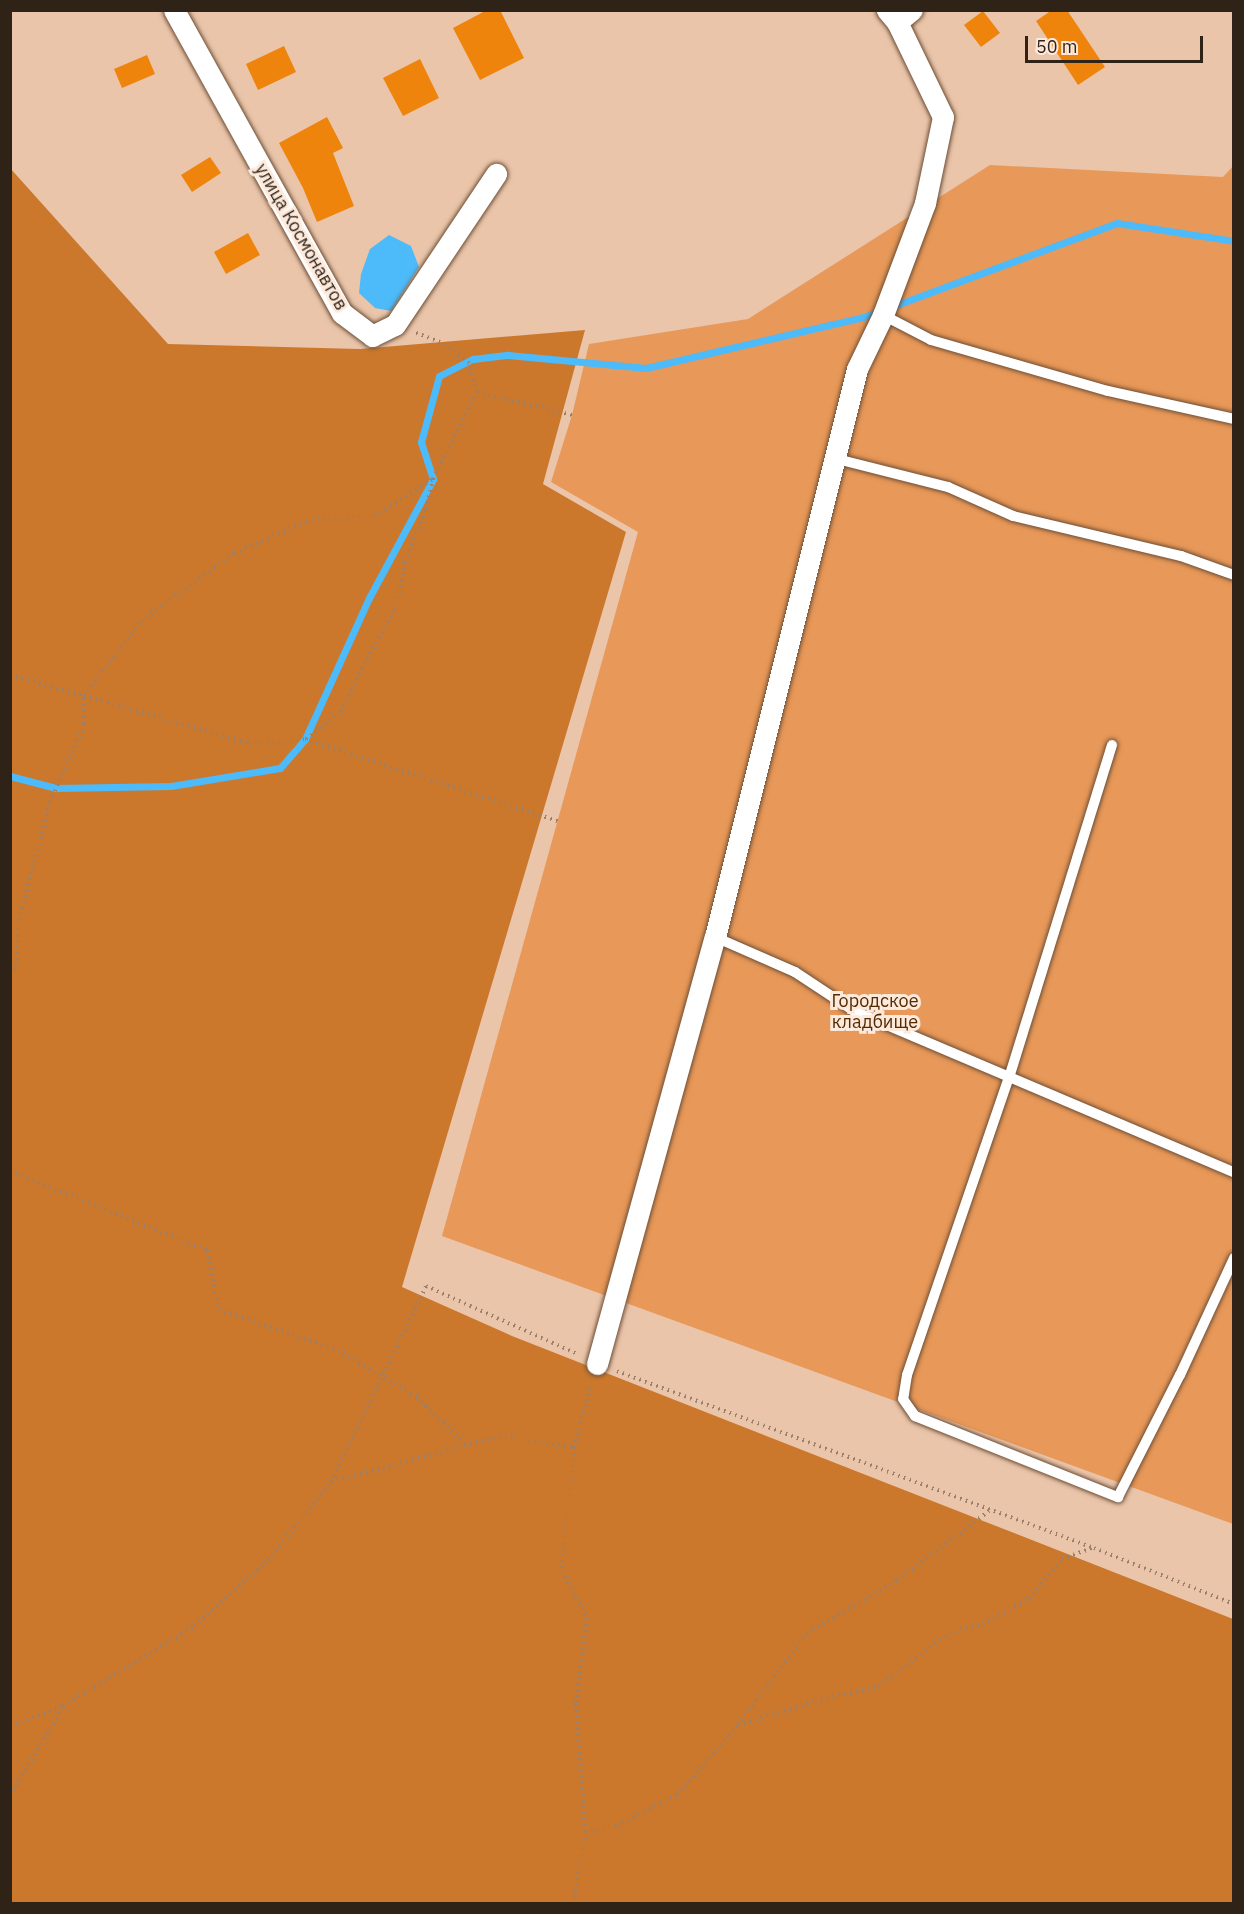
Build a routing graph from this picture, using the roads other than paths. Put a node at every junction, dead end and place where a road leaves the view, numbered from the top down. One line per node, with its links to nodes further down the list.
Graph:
1 (174, 10): 3 (street, улица Космонавтов)
2 (899, 14): 4 (street)
3 (496, 174)
4 (883, 315): 5 (lane); 6 (street)
5 (1233, 419)
6 (833, 458): 7 (lane); 9 (street)
7 (1233, 575)
8 (1112, 745): 10 (lane)
9 (715, 937): 10 (lane); 13 (street)
10 (1009, 1077): 11 (lane); 12 (lane)
11 (1233, 1172)
12 (1233, 1257)
13 (597, 1364)

